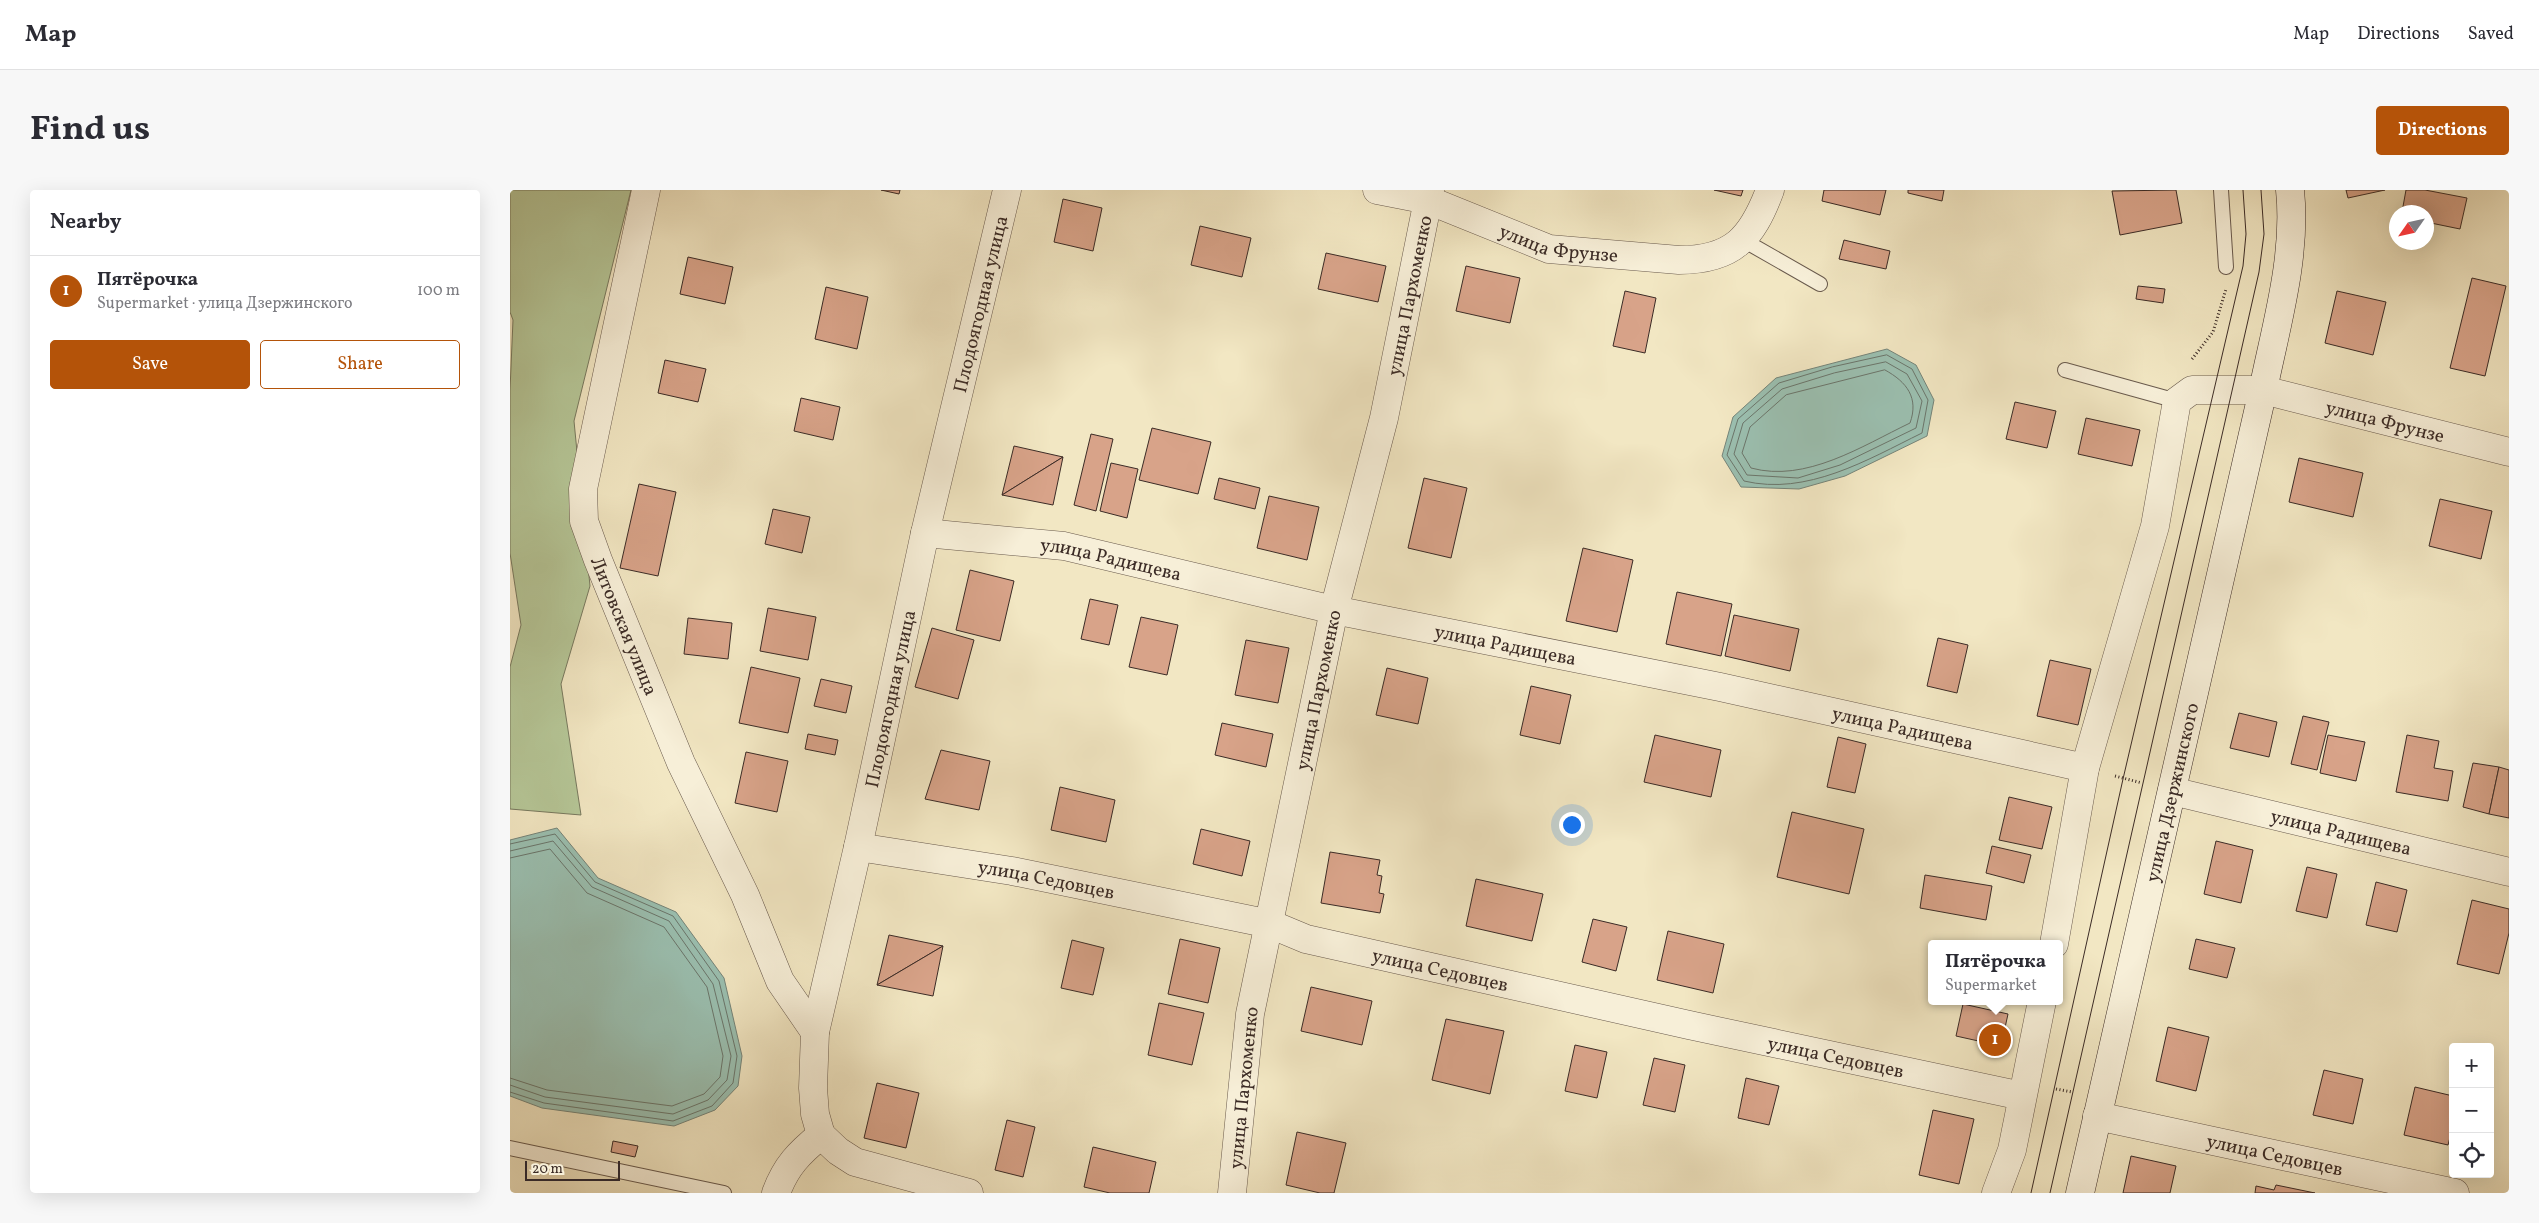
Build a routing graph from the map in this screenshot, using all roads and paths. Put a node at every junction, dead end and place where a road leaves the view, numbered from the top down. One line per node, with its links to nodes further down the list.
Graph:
1 (646, 190): 24 (street, Литовская улица)
2 (1007, 190): 15 (street, Плодоягодная улица)
3 (1377, 190): 7 (street, улица Фрунзе)
4 (1770, 190): 8 (street)
5 (2221, 190): 9 (lane)
6 (2290, 190): 12 (street, улица Дзержинского)
7 (1429, 195): 8 (street, улица Фрунзе); 16 (street, улица Пархоменко)
8 (1743, 240): 10 (lane)
9 (2226, 267): 13 (path)
10 (1820, 284)
11 (2065, 370): 13 (lane)
12 (2263, 390): 13 (street); 14 (street, улица Фрунзе); 18 (street, улица Дзержинского)
13 (2177, 401): 17 (street)
14 (2509, 452)
15 (925, 533): 16 (street, улица Радищева); 19 (street, Плодоягодная улица)
16 (1334, 610): 17 (street, улица Радищева); 21 (street, улица Пархоменко)
17 (2085, 768): 18 (path); 22 (street)
18 (2172, 791): 20 (street, улица Радищева); 26 (street, улица Дзержинского)
19 (858, 847): 21 (street, улица Седовцев); 24 (street, Плодоягодная улица)
20 (2509, 872)
21 (1270, 924): 25 (street, улица Седовцев); 32 (street, улица Пархоменко)
22 (2055, 940)
23 (2041, 1005): 25 (street)
24 (815, 1032): 27 (street, Плодоягодная улица)
25 (2024, 1090): 26 (path); 33 (street)
26 (2099, 1106): 34 (street, улица Дзержинского); 35 (street, улица Седовцев)
27 (821, 1135): 30 (street); 31 (street)
28 (510, 1148): 29 (lane)
29 (724, 1193)
30 (776, 1193)
31 (969, 1193)
32 (1232, 1193)
33 (1996, 1193)
34 (2080, 1193)
35 (2455, 1193)

